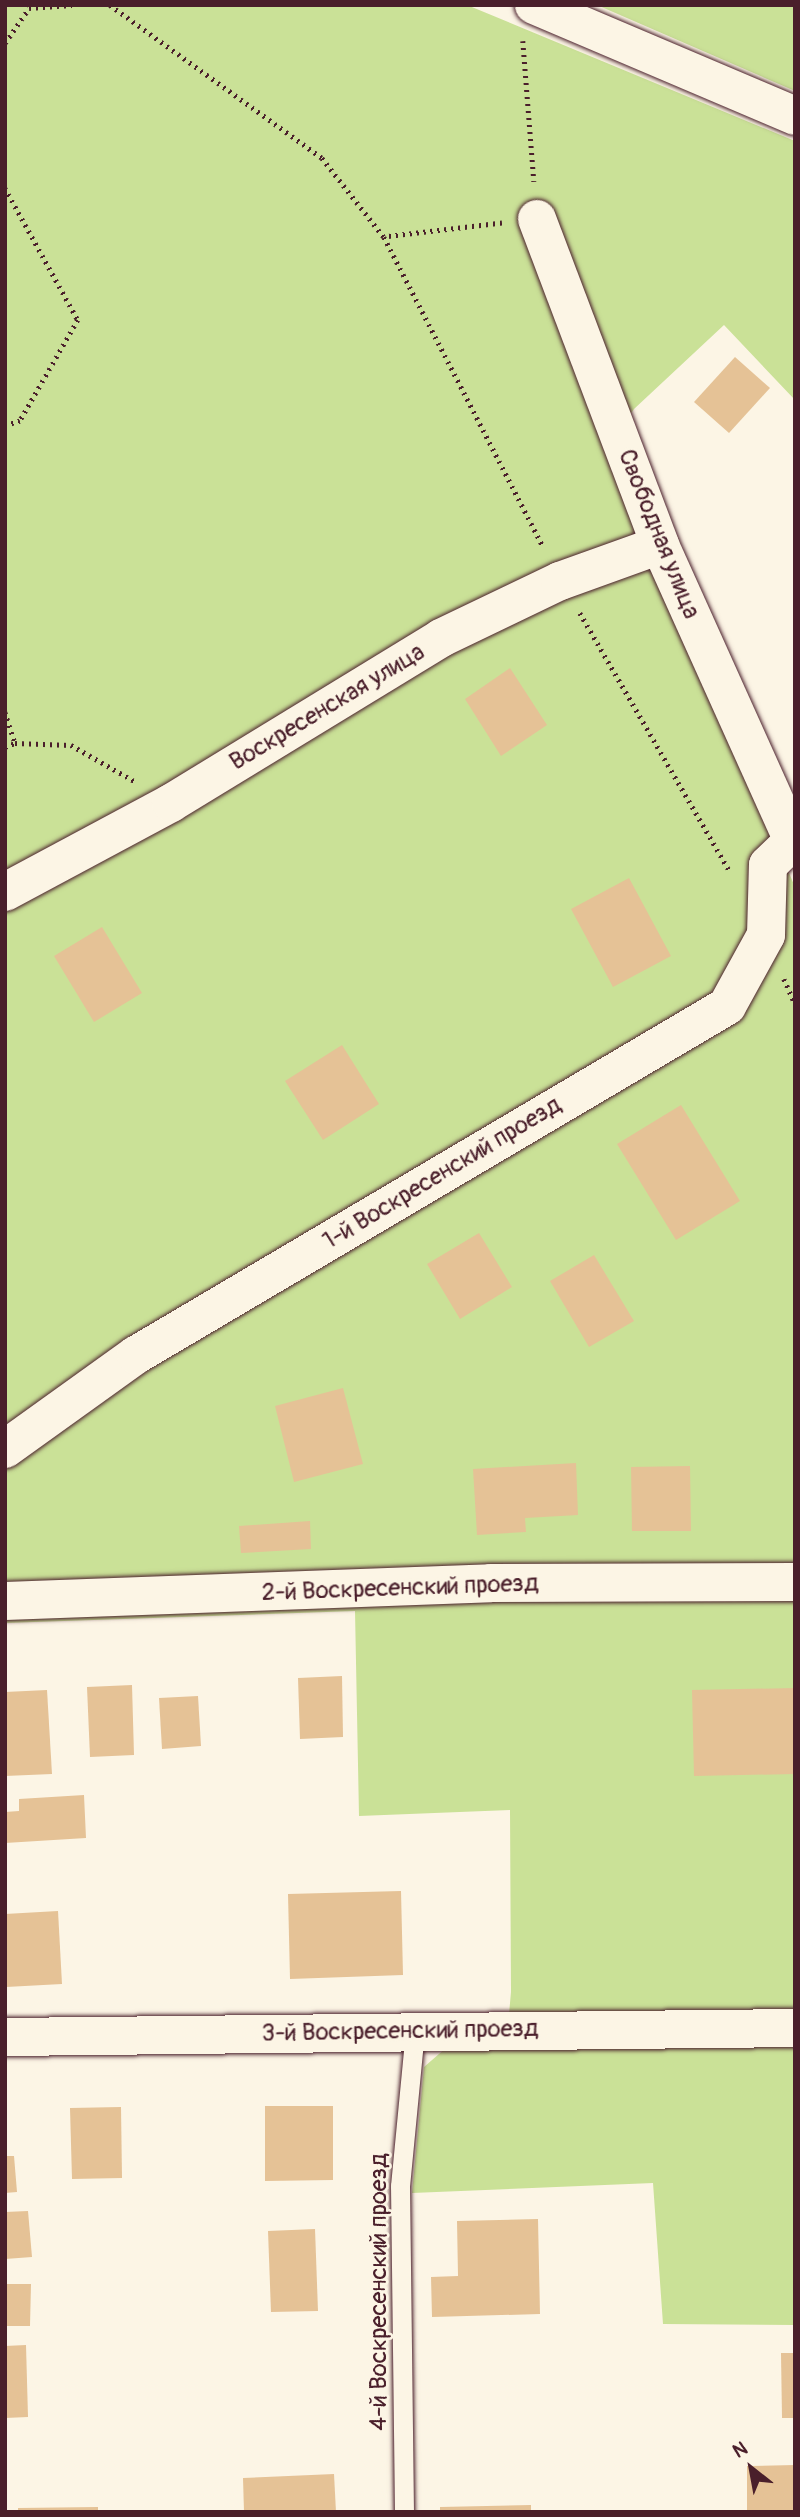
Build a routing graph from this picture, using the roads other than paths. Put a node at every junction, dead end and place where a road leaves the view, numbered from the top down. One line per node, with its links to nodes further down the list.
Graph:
1 (573, 13): 2 (street); 3 (street)
2 (529, 21)
3 (795, 116)
4 (537, 219): 5 (street, Свободная улица)
5 (660, 545): 6 (street, Свободная улица); 7 (street, Воскресенская улица)
6 (794, 843): 8 (street, 1-й Воскресенский проезд)
7 (5, 892)
8 (5, 1449)
9 (795, 1583): 10 (street, 2-й Воскресенский проезд)
10 (5, 1601)
11 (795, 2028): 12 (street, 3-й Воскресенский проезд)
12 (415, 2031): 13 (street, 3-й Воскресенский проезд); 14 (lane, 4-й Воскресенский проезд)
13 (5, 2037)
14 (404, 2512)

